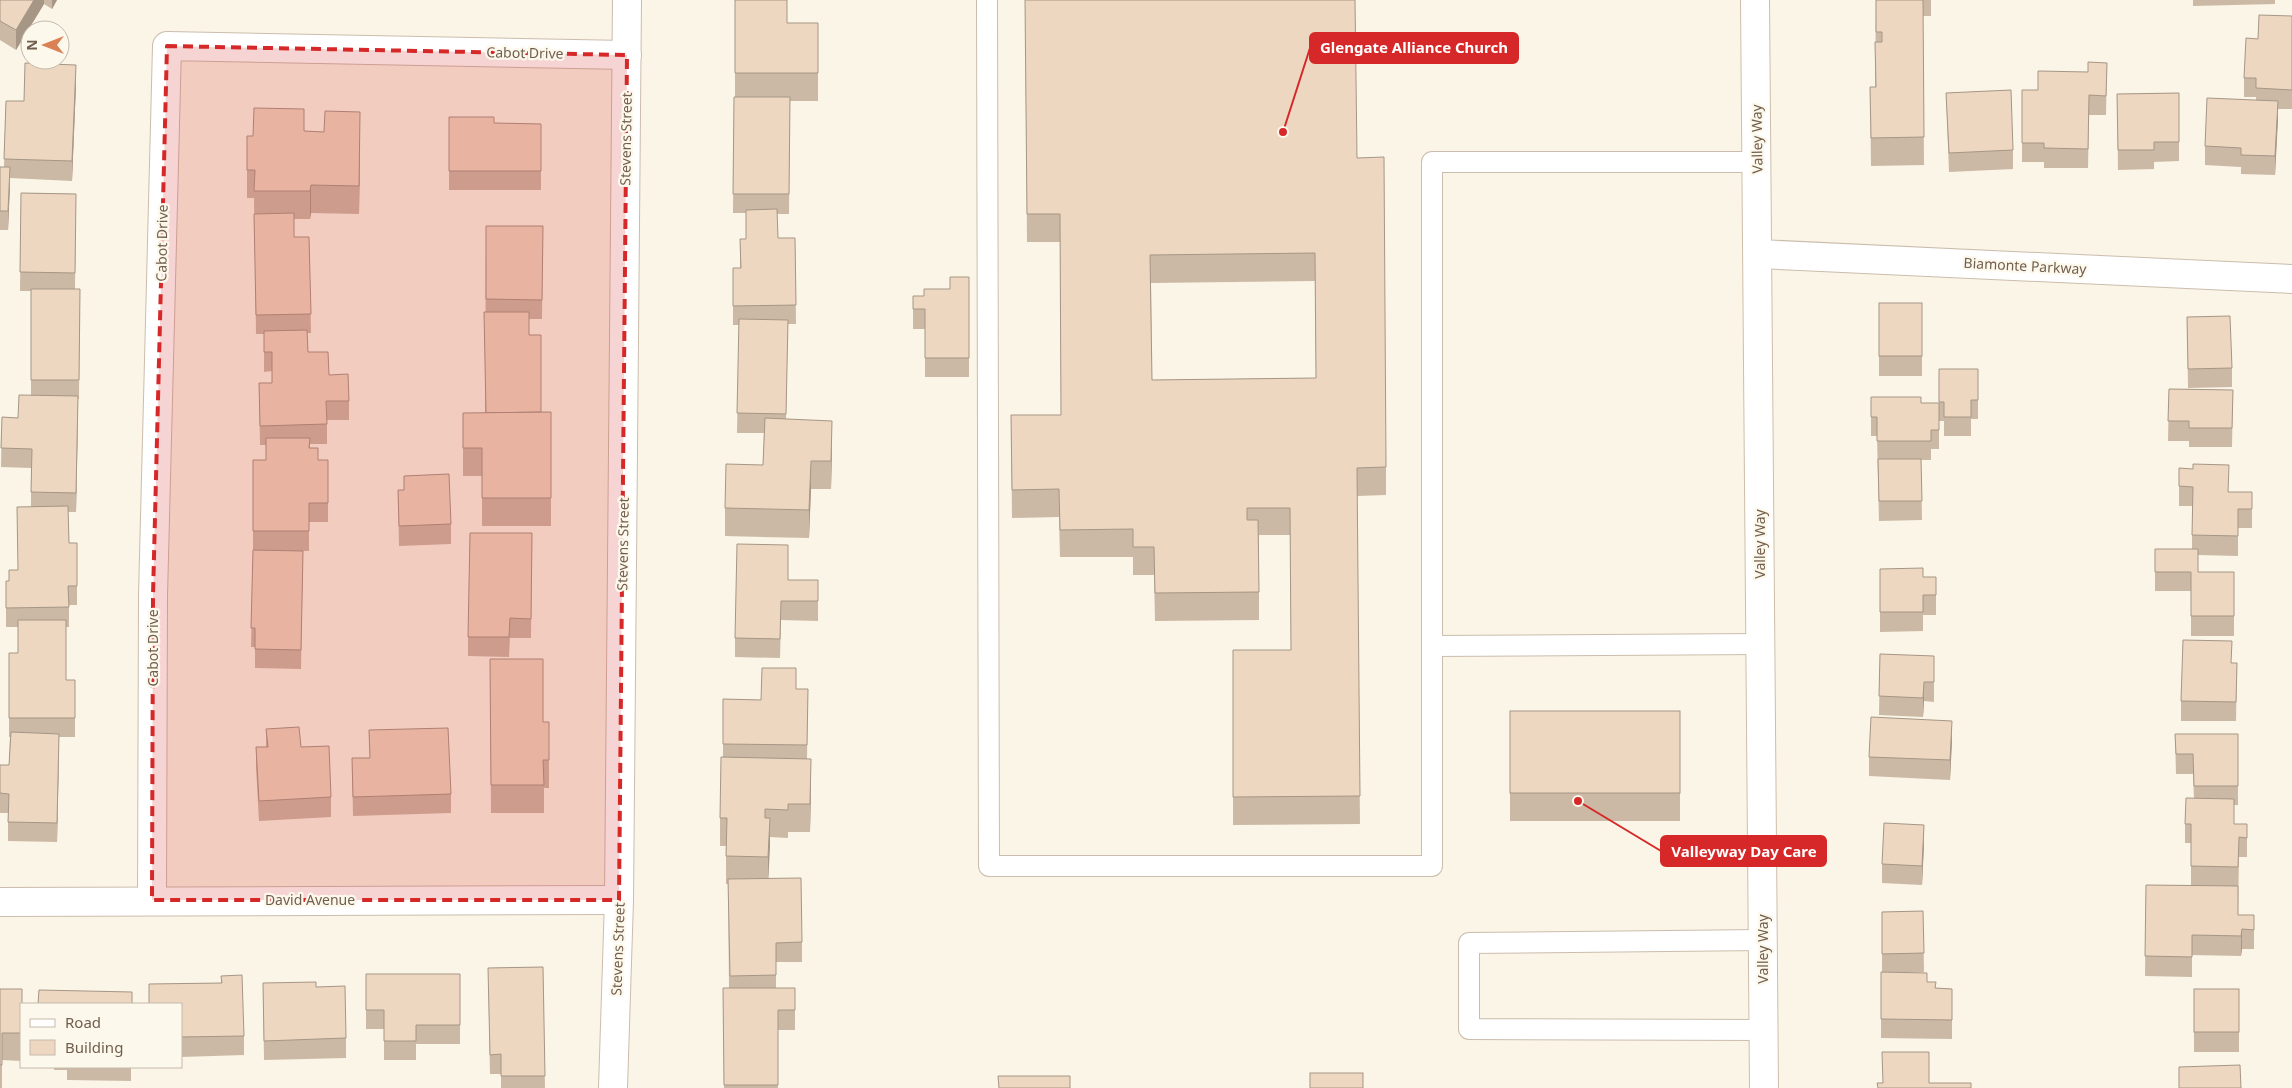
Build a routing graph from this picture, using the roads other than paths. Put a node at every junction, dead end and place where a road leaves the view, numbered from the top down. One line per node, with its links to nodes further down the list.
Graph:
1 (627, 0): 4 (street, Stevens Street)
2 (987, 0): 9 (lane)
3 (1755, 0): 5 (street, Valley Way)
4 (627, 55): 10 (street, Cabot Drive); 11 (street, Stevens Street)
5 (1757, 162): 6 (street, Valley Way); 9 (lane)
6 (1759, 254): 7 (street, Biamonte Parkway); 8 (street, Valley Way)
7 (2292, 279)
8 (1760, 644): 9 (lane); 13 (street, Valley Way)
9 (1432, 646)
10 (152, 900): 11 (street, David Avenue); 12 (street, David Avenue)
11 (620, 900): 15 (street, Stevens Street)
12 (0, 902)
13 (1763, 940): 14 (street, Valley Way); 14 (lane)
14 (1764, 1030): 16 (street, Valley Way)
15 (613, 1088)
16 (1764, 1088)

